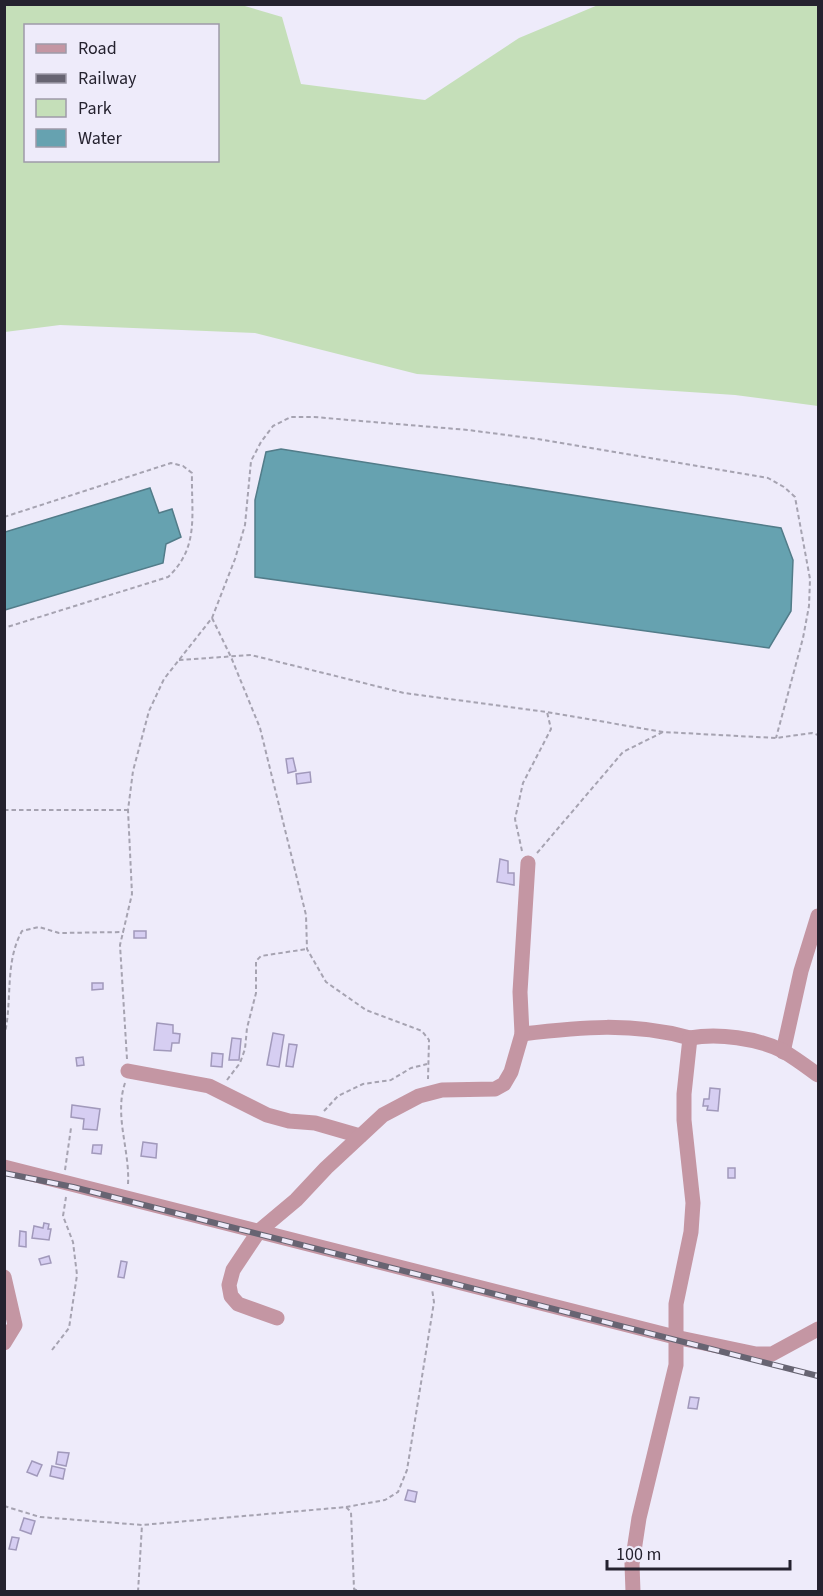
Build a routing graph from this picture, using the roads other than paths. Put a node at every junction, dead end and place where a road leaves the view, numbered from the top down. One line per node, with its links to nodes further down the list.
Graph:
1 (528, 863): 3 (street)
2 (819, 916): 5 (street)
3 (522, 1034): 4 (street); 8 (street)
4 (690, 1038): 5 (street); 14 (street)
5 (783, 1052): 7 (street)
6 (128, 1071): 8 (street)
7 (819, 1075)
8 (360, 1136): 10 (street)
9 (4, 1167): 10 (street)
10 (259, 1231): 12 (street); 14 (street)
11 (4, 1277): 15 (street)
12 (277, 1318)
13 (819, 1329): 14 (street)
14 (675, 1337): 16 (street)
15 (4, 1343)
16 (633, 1592)

